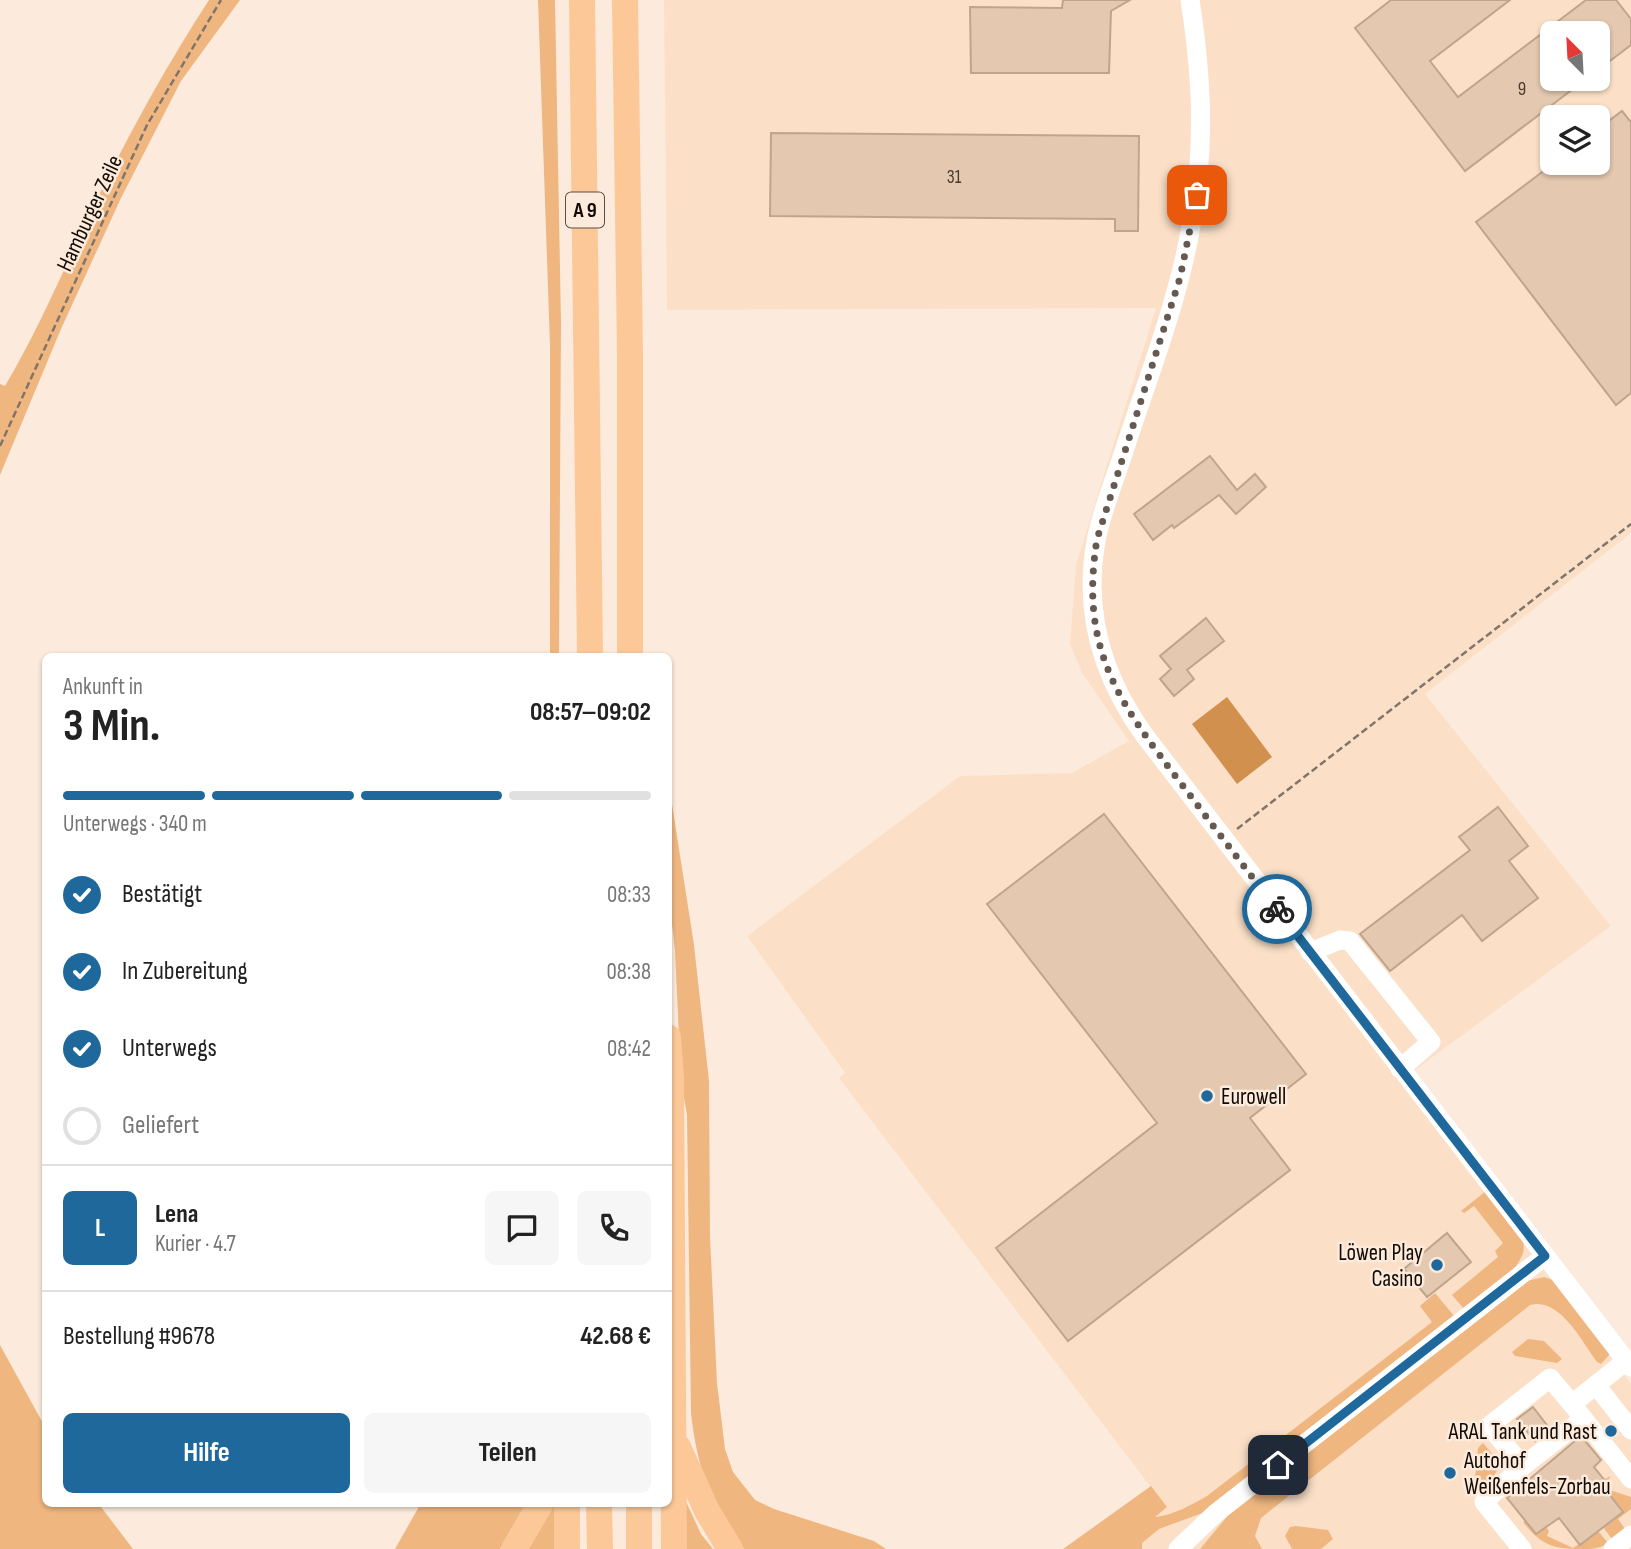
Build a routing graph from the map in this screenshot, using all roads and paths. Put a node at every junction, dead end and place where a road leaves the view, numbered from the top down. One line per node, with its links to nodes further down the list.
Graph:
1 (220, 0): 5 (path, Hamburger Zeile)
2 (582, 0): 7 (highway, A 9)
3 (625, 0): 8 (highway, A 9)
4 (1190, 0): 9 (street)
5 (0, 446)
6 (1631, 524): 9 (path)
7 (590, 653)
8 (630, 653)
9 (1223, 840): 10 (street)
10 (1310, 952): 11 (street); 11 (street)
11 (1400, 1069): 12 (street)
12 (1545, 1256): 14 (street); 32 (street)
13 (672, 1355): 18 (highway)
14 (1629, 1364): 15 (street)
15 (1596, 1385): 16 (street); 17 (street)
16 (1577, 1411): 19 (street); 19 (street); 20 (street)
17 (1631, 1430)
18 (673, 1435): 30 (highway); 31 (highway)
19 (1523, 1466): 33 (street)
20 (1631, 1479)
21 (539, 1507): 26 (highway)
22 (567, 1507): 27 (highway)
23 (599, 1507): 28 (highway)
24 (639, 1507): 29 (highway)
25 (1631, 1537): 34 (street)
26 (514, 1549)
27 (567, 1549)
28 (600, 1549)
29 (639, 1549)
30 (674, 1549)
31 (730, 1549)
32 (1178, 1549)
33 (1522, 1549)
34 (1613, 1549)

